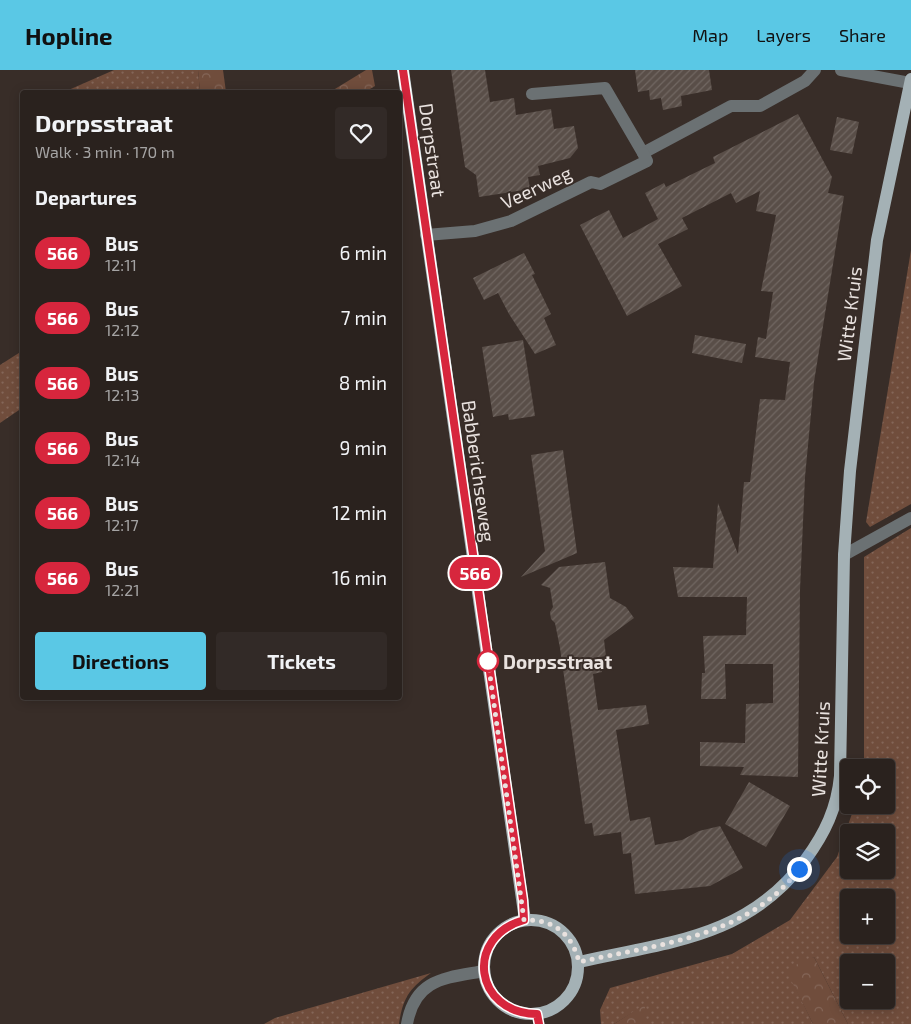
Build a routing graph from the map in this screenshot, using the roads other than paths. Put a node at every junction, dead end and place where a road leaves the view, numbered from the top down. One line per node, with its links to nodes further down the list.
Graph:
1 (403, 70): 7 (main road, Dorpstraat)
2 (815, 70): 6 (street, Veerweg)
3 (841, 70): 4 (street)
4 (910, 81): 9 (main road, Witte Kruis)
5 (532, 94): 6 (street)
6 (643, 154): 7 (street, Veerweg)
7 (426, 235): 10 (main road, Babberichseweg)
8 (911, 518): 9 (street)
9 (844, 555): 11 (main road, Witte Kruis)
10 (524, 920): 11 (main road); 12 (main road)
11 (579, 962): 13 (main road)
12 (484, 971): 13 (main road); 14 (street)
13 (538, 1019)
14 (407, 1024)

